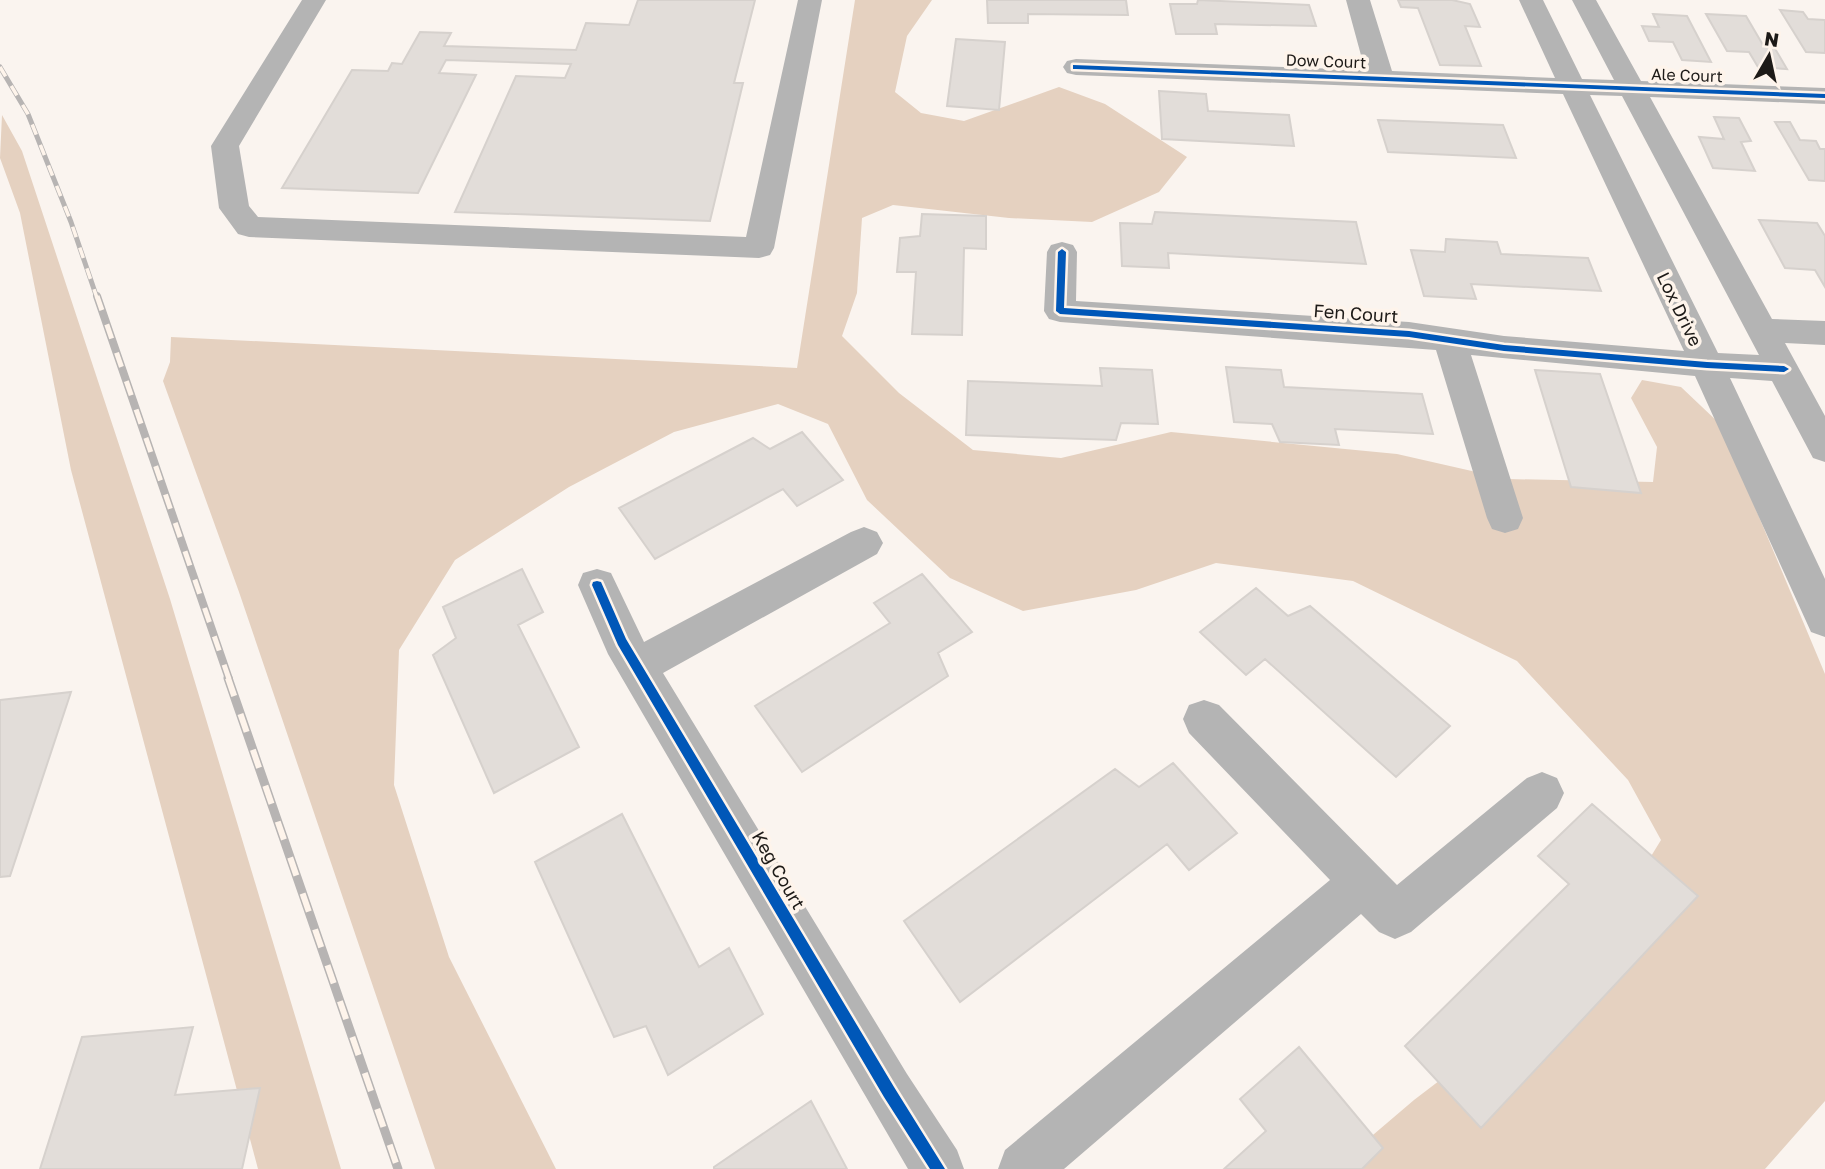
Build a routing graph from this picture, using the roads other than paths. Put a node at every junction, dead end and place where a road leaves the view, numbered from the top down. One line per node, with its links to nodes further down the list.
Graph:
1 (314, 0): 2 (street)
2 (810, 0)
3 (1358, 0): 7 (street, Dow Court)
4 (1531, 0): 8 (street, Lox Drive)
5 (1584, 0): 9 (street)
6 (1076, 67): 7 (street, Dow Court)
7 (1381, 79): 8 (street, Dow Court)
8 (1574, 86): 9 (street, Dow Court); 15 (street, Lox Drive)
9 (1632, 89): 10 (street, Ale Court); 12 (street)
10 (1825, 96)
11 (1062, 252): 14 (street, Fen Court)
12 (1761, 330): 13 (street); 16 (street)
13 (1825, 333)
14 (1450, 341): 15 (street, Fen Court); 18 (street)
15 (1707, 365): 16 (street, Fen Court); 21 (street, Lox Drive)
16 (1784, 369): 17 (street)
17 (1825, 448)
18 (1505, 517)
19 (864, 542): 22 (street)
20 (597, 585): 22 (street, Keg Court)
21 (1825, 620)
22 (638, 666): 26 (street, Keg Court)
23 (1204, 719): 25 (street)
24 (1542, 793): 25 (street)
25 (1363, 882): 27 (street)
26 (938, 1169)
27 (1024, 1169)

